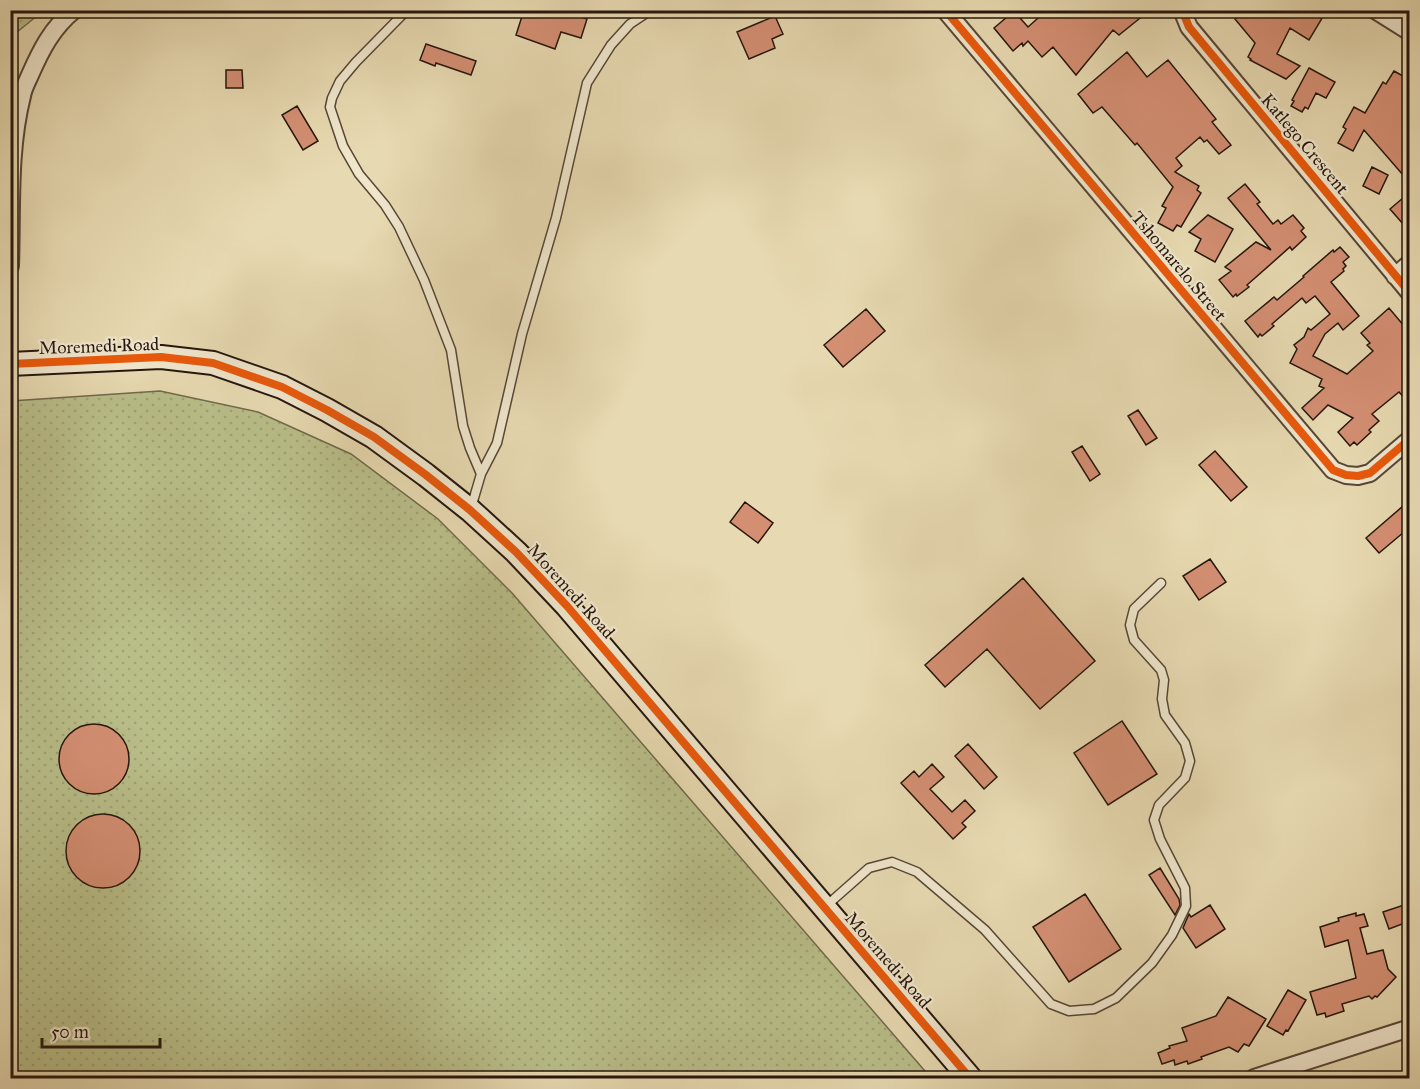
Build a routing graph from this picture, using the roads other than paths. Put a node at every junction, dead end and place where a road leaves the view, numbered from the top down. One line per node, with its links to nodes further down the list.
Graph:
1 (74, 10): 8 (street)
2 (407, 10): 15 (lane)
3 (651, 10): 15 (lane)
4 (945, 10): 14 (street, Tshomarelo Street)
5 (1182, 10): 11 (street, Katlego Crescent)
6 (1375, 10): 7 (street)
7 (1410, 32)
8 (11, 183): 10 (street)
9 (1410, 263): 11 (street)
10 (10, 266)
11 (1395, 276): 12 (street, Katlego Crescent)
12 (1410, 293)
13 (10, 364): 16 (street, Moremedi Road)
14 (1410, 439)
15 (481, 474): 16 (lane)
16 (470, 510): 18 (street, Moremedi Road)
17 (1161, 583): 18 (lane)
18 (824, 908): 20 (street, Moremedi Road)
19 (1410, 1028): 21 (street)
20 (970, 1078)
21 (1254, 1078)

